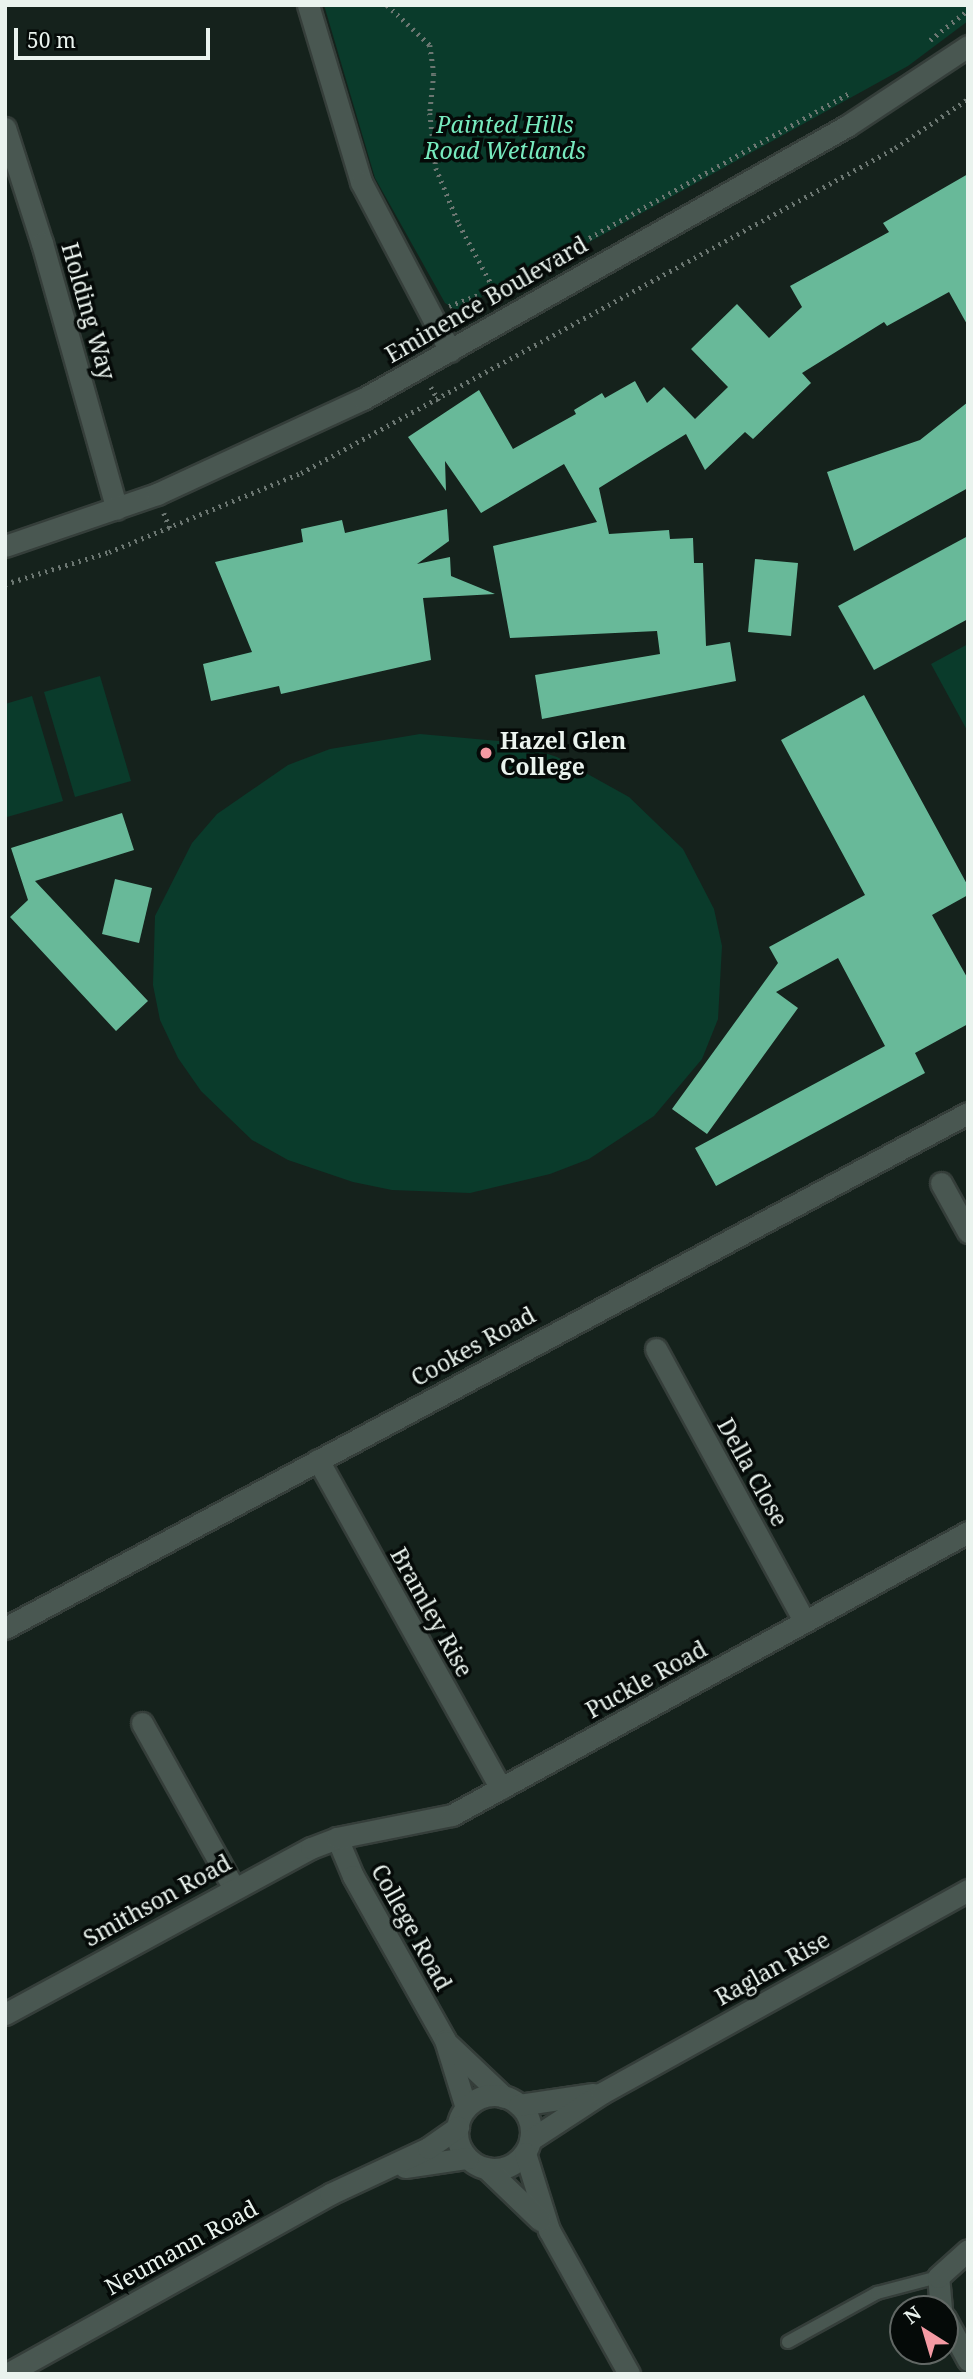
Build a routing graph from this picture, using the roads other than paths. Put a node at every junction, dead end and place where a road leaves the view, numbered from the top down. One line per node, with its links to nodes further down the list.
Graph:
1 (308, 5): 4 (street)
2 (968, 46): 4 (street, Eminence Boulevard)
3 (5, 128): 5 (street, Holding Way)
4 (450, 351): 5 (street, Eminence Boulevard)
5 (117, 509): 6 (street, Eminence Boulevard)
6 (5, 546)
7 (968, 1113): 11 (street, Cookes Road)
8 (941, 1183): 9 (street)
9 (968, 1232)
10 (656, 1349): 13 (street, Della Close)
11 (318, 1461): 14 (street, Cookes Road); 16 (street, Bramley Rise)
12 (968, 1532): 13 (street, Puckle Road)
13 (804, 1621): 16 (street, Puckle Road)
14 (5, 1628)
15 (142, 1723): 18 (street)
16 (500, 1789): 17 (street, Puckle Road)
17 (337, 1838): 18 (street, Smithson Road); 21 (street, College Road)
18 (234, 1888): 20 (street, Smithson Road)
19 (968, 1891): 22 (street, Raglan Rise)
20 (5, 2014)
21 (444, 2040): 23 (street, College Road); 24 (street, College Road)
22 (602, 2093): 23 (street, Raglan Rise); 25 (street, Raglan Rise)
23 (511, 2101): 24 (street); 25 (street)
24 (462, 2118): 26 (street); 27 (street, Neumann Road)
25 (528, 2146): 26 (street); 28 (street)
26 (477, 2163): 27 (street, Neumann Road); 28 (street)
27 (382, 2170): 35 (street, Neumann Road)
28 (549, 2230): 36 (street)
29 (968, 2250): 30 (street)
30 (938, 2277): 31 (street); 32 (lane)
31 (940, 2295)
32 (788, 2342)
33 (959, 2344): 34 (street)
34 (968, 2360)
35 (34, 2367): 37 (street, Neumann Road)
36 (619, 2370)
37 (7, 2374)

